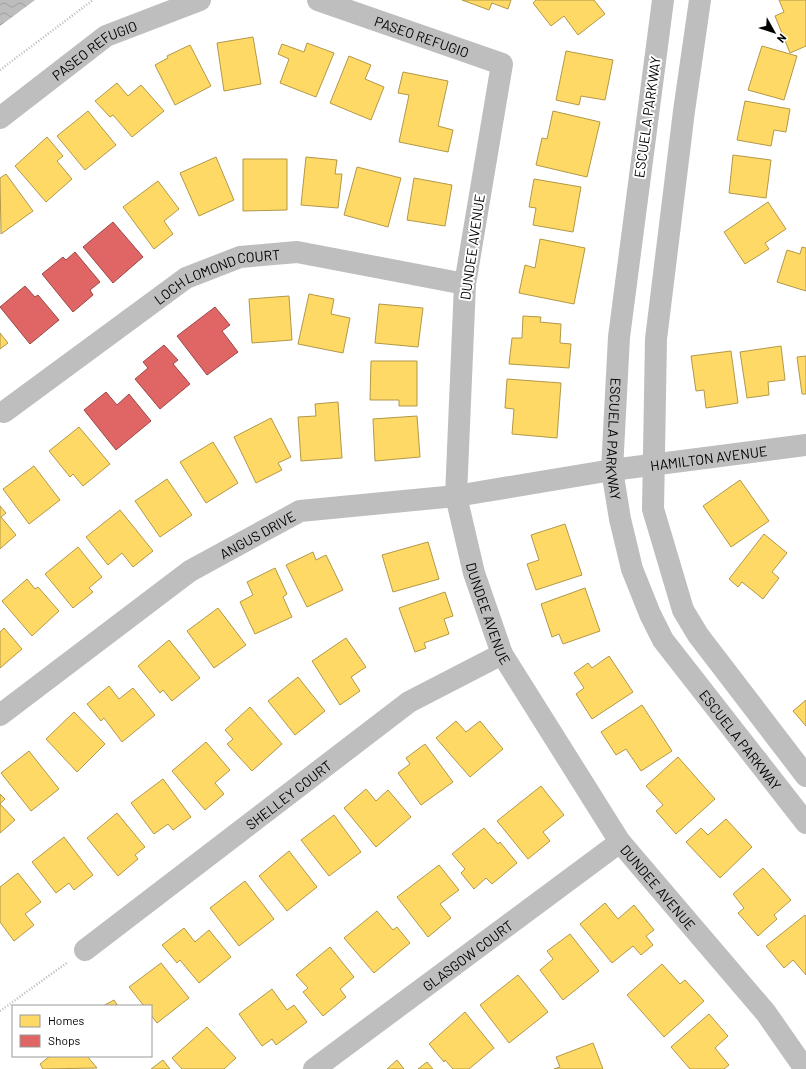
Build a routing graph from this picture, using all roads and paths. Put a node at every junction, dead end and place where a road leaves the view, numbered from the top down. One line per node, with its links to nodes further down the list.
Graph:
1 (93, 0): 7 (path)
2 (200, 0): 8 (street, PASEO REFUGIO)
3 (318, 0): 6 (street, PASEO REFUGIO)
4 (663, 0): 13 (street, ESCUELA PARKWAY)
5 (700, 0): 12 (street)
6 (502, 64): 9 (street, DUNDEE AVENUE)
7 (0, 70)
8 (0, 118)
9 (465, 284): 10 (street, LOCH LOMOND COURT); 14 (street, DUNDEE AVENUE)
10 (4, 412)
11 (806, 444): 12 (street, HAMILTON AVENUE)
12 (653, 465): 13 (street, HAMILTON AVENUE); 17 (street)
13 (612, 470): 14 (street, ANGUS DRIVE); 18 (street, ESCUELA PARKWAY)
14 (456, 496): 15 (street, DUNDEE AVENUE); 16 (street, ANGUS DRIVE)
15 (502, 654): 19 (street, DUNDEE AVENUE); 20 (street, SHELLEY COURT)
16 (0, 715)
17 (806, 776)
18 (803, 815)
19 (620, 842): 22 (street, GLASGOW COURT); 23 (street, DUNDEE AVENUE)
20 (85, 950): 21 (path)
21 (0, 1011)
22 (314, 1069)
23 (805, 1069)

